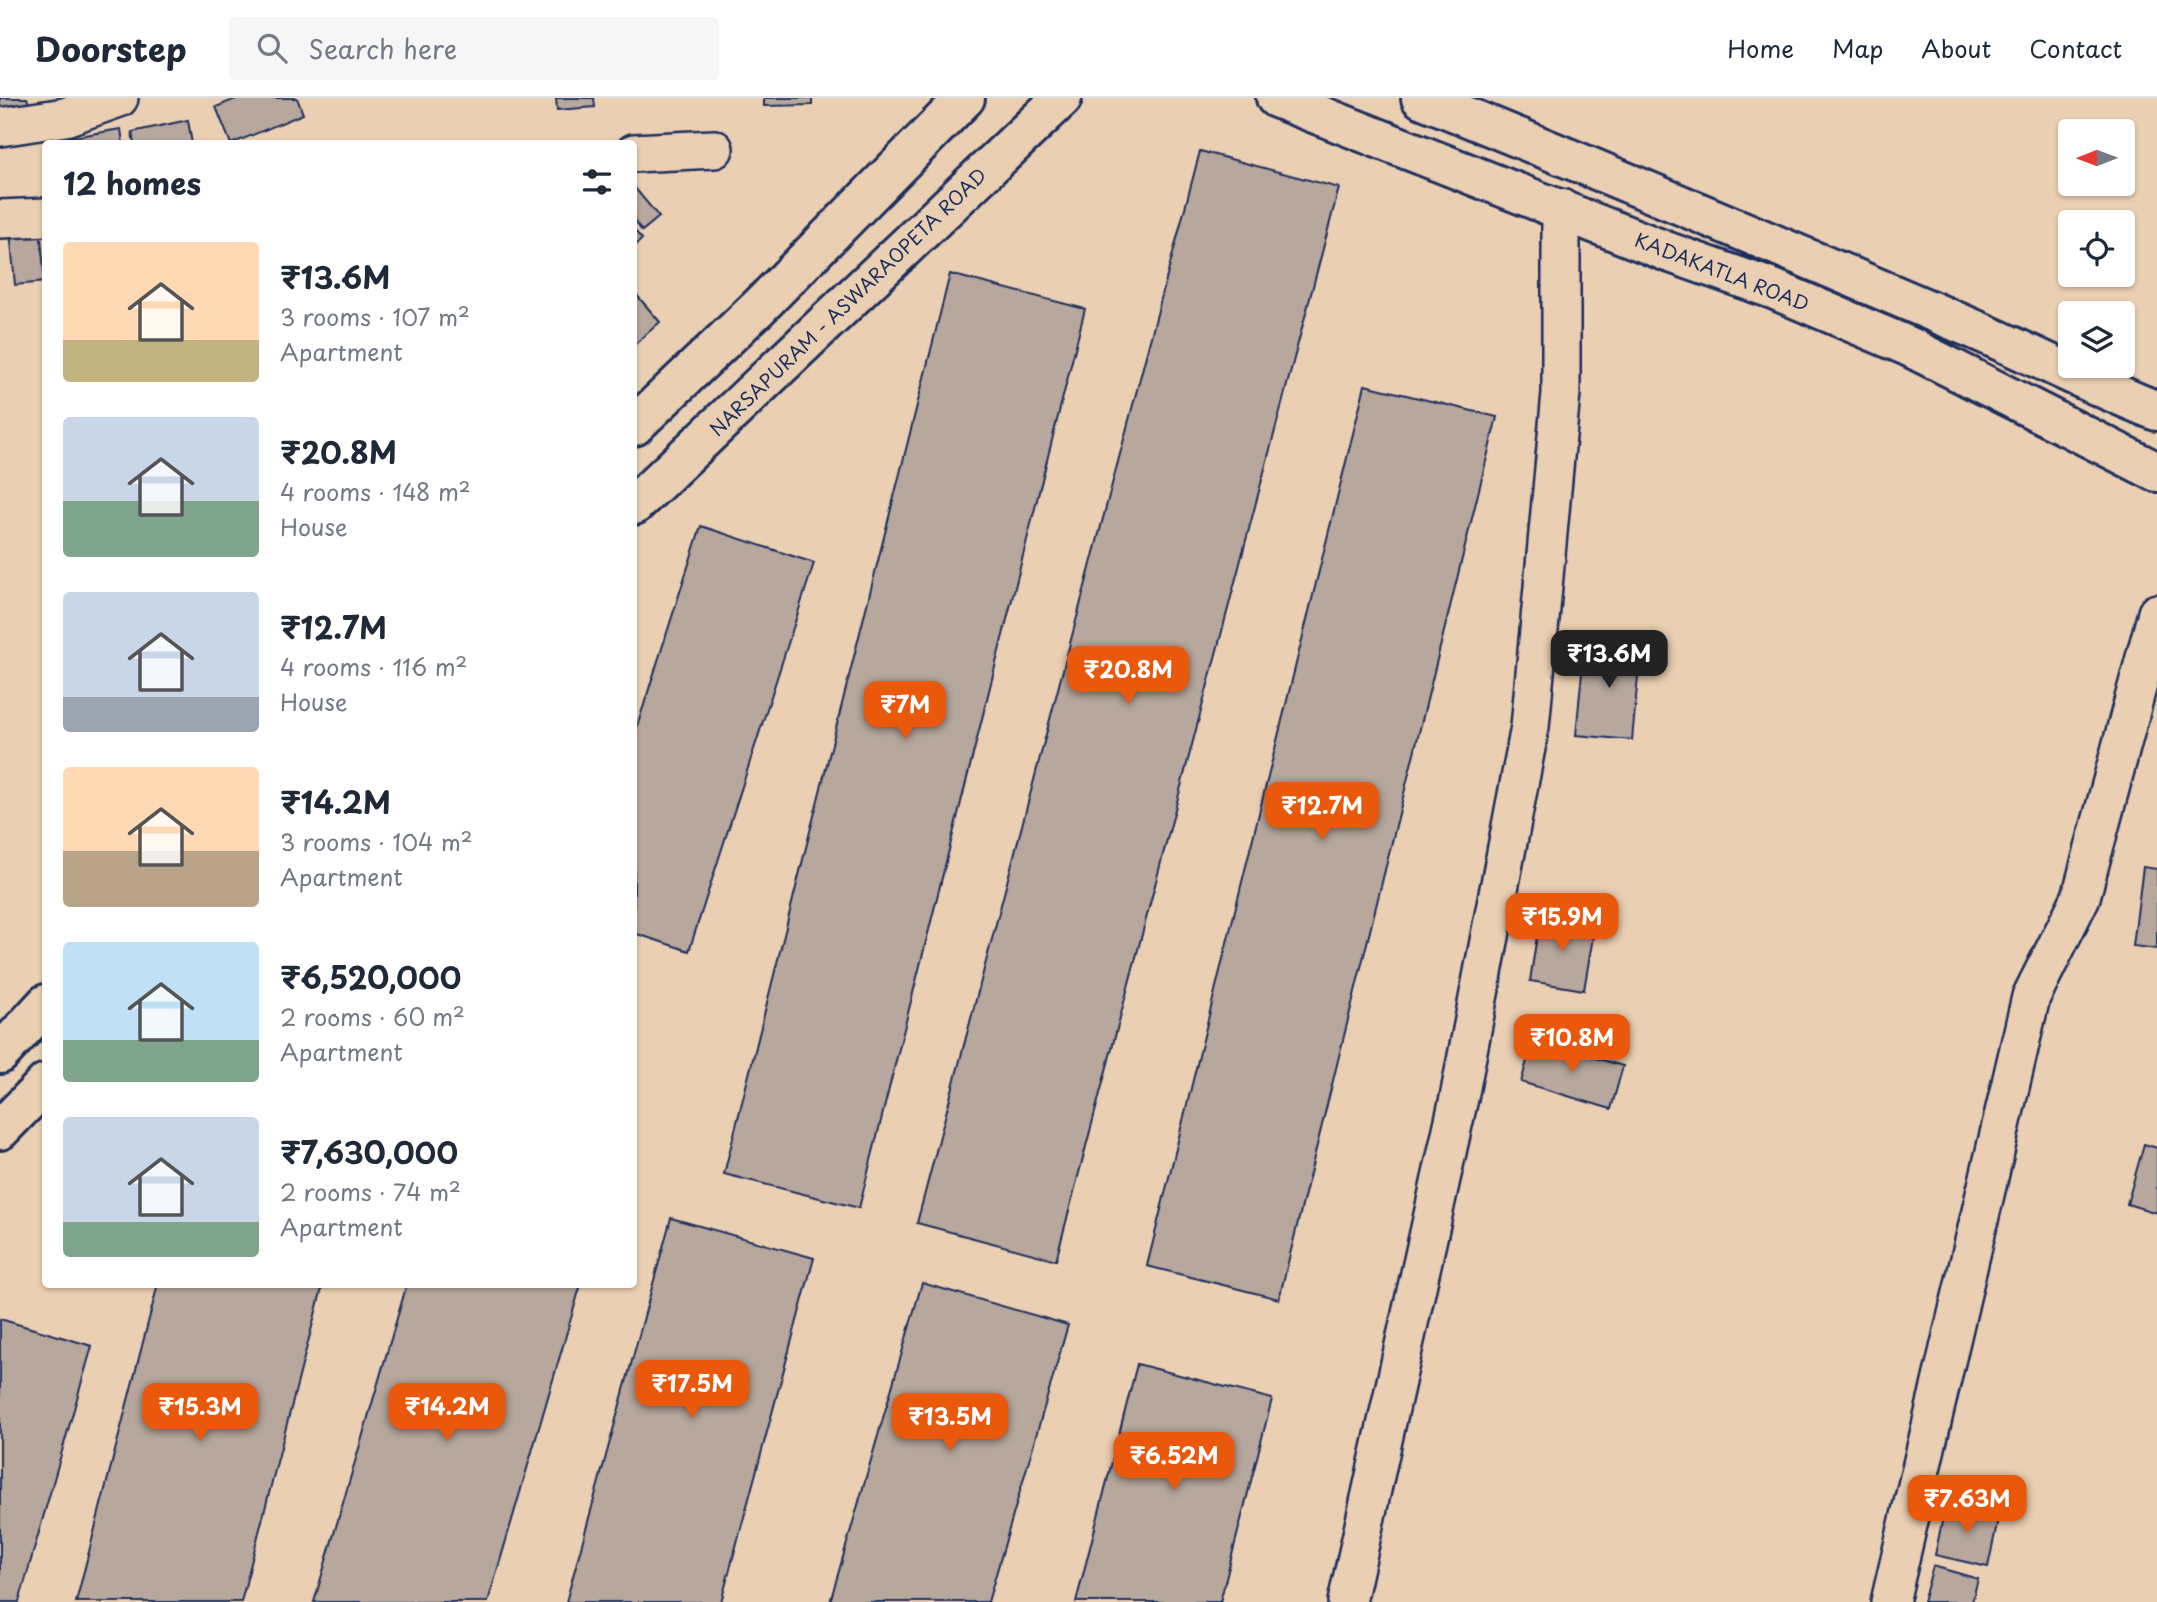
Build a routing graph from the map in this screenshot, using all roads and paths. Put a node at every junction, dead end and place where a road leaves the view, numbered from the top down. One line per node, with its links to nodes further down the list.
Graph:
1 (119, 98): 6 (street)
2 (965, 98): 13 (street)
3 (1062, 98): 15 (street, NARSAPURAM - ASWARAOPETA ROAD)
4 (1276, 98): 9 (street, KADAKATLA ROAD)
5 (1421, 98): 12 (street)
6 (0, 128)
7 (714, 149): 8 (street)
8 (637, 153)
9 (1561, 208): 14 (street, KADAKATLA ROAD); 21 (street)
10 (42, 216): 11 (street)
11 (0, 219)
12 (2157, 411)
13 (637, 423)
14 (2157, 471)
15 (637, 502)
16 (2157, 613): 22 (street)
17 (42, 1008): 18 (street)
18 (0, 1054)
19 (42, 1087): 20 (street)
20 (0, 1130)
21 (1347, 1602)
22 (1890, 1602)

